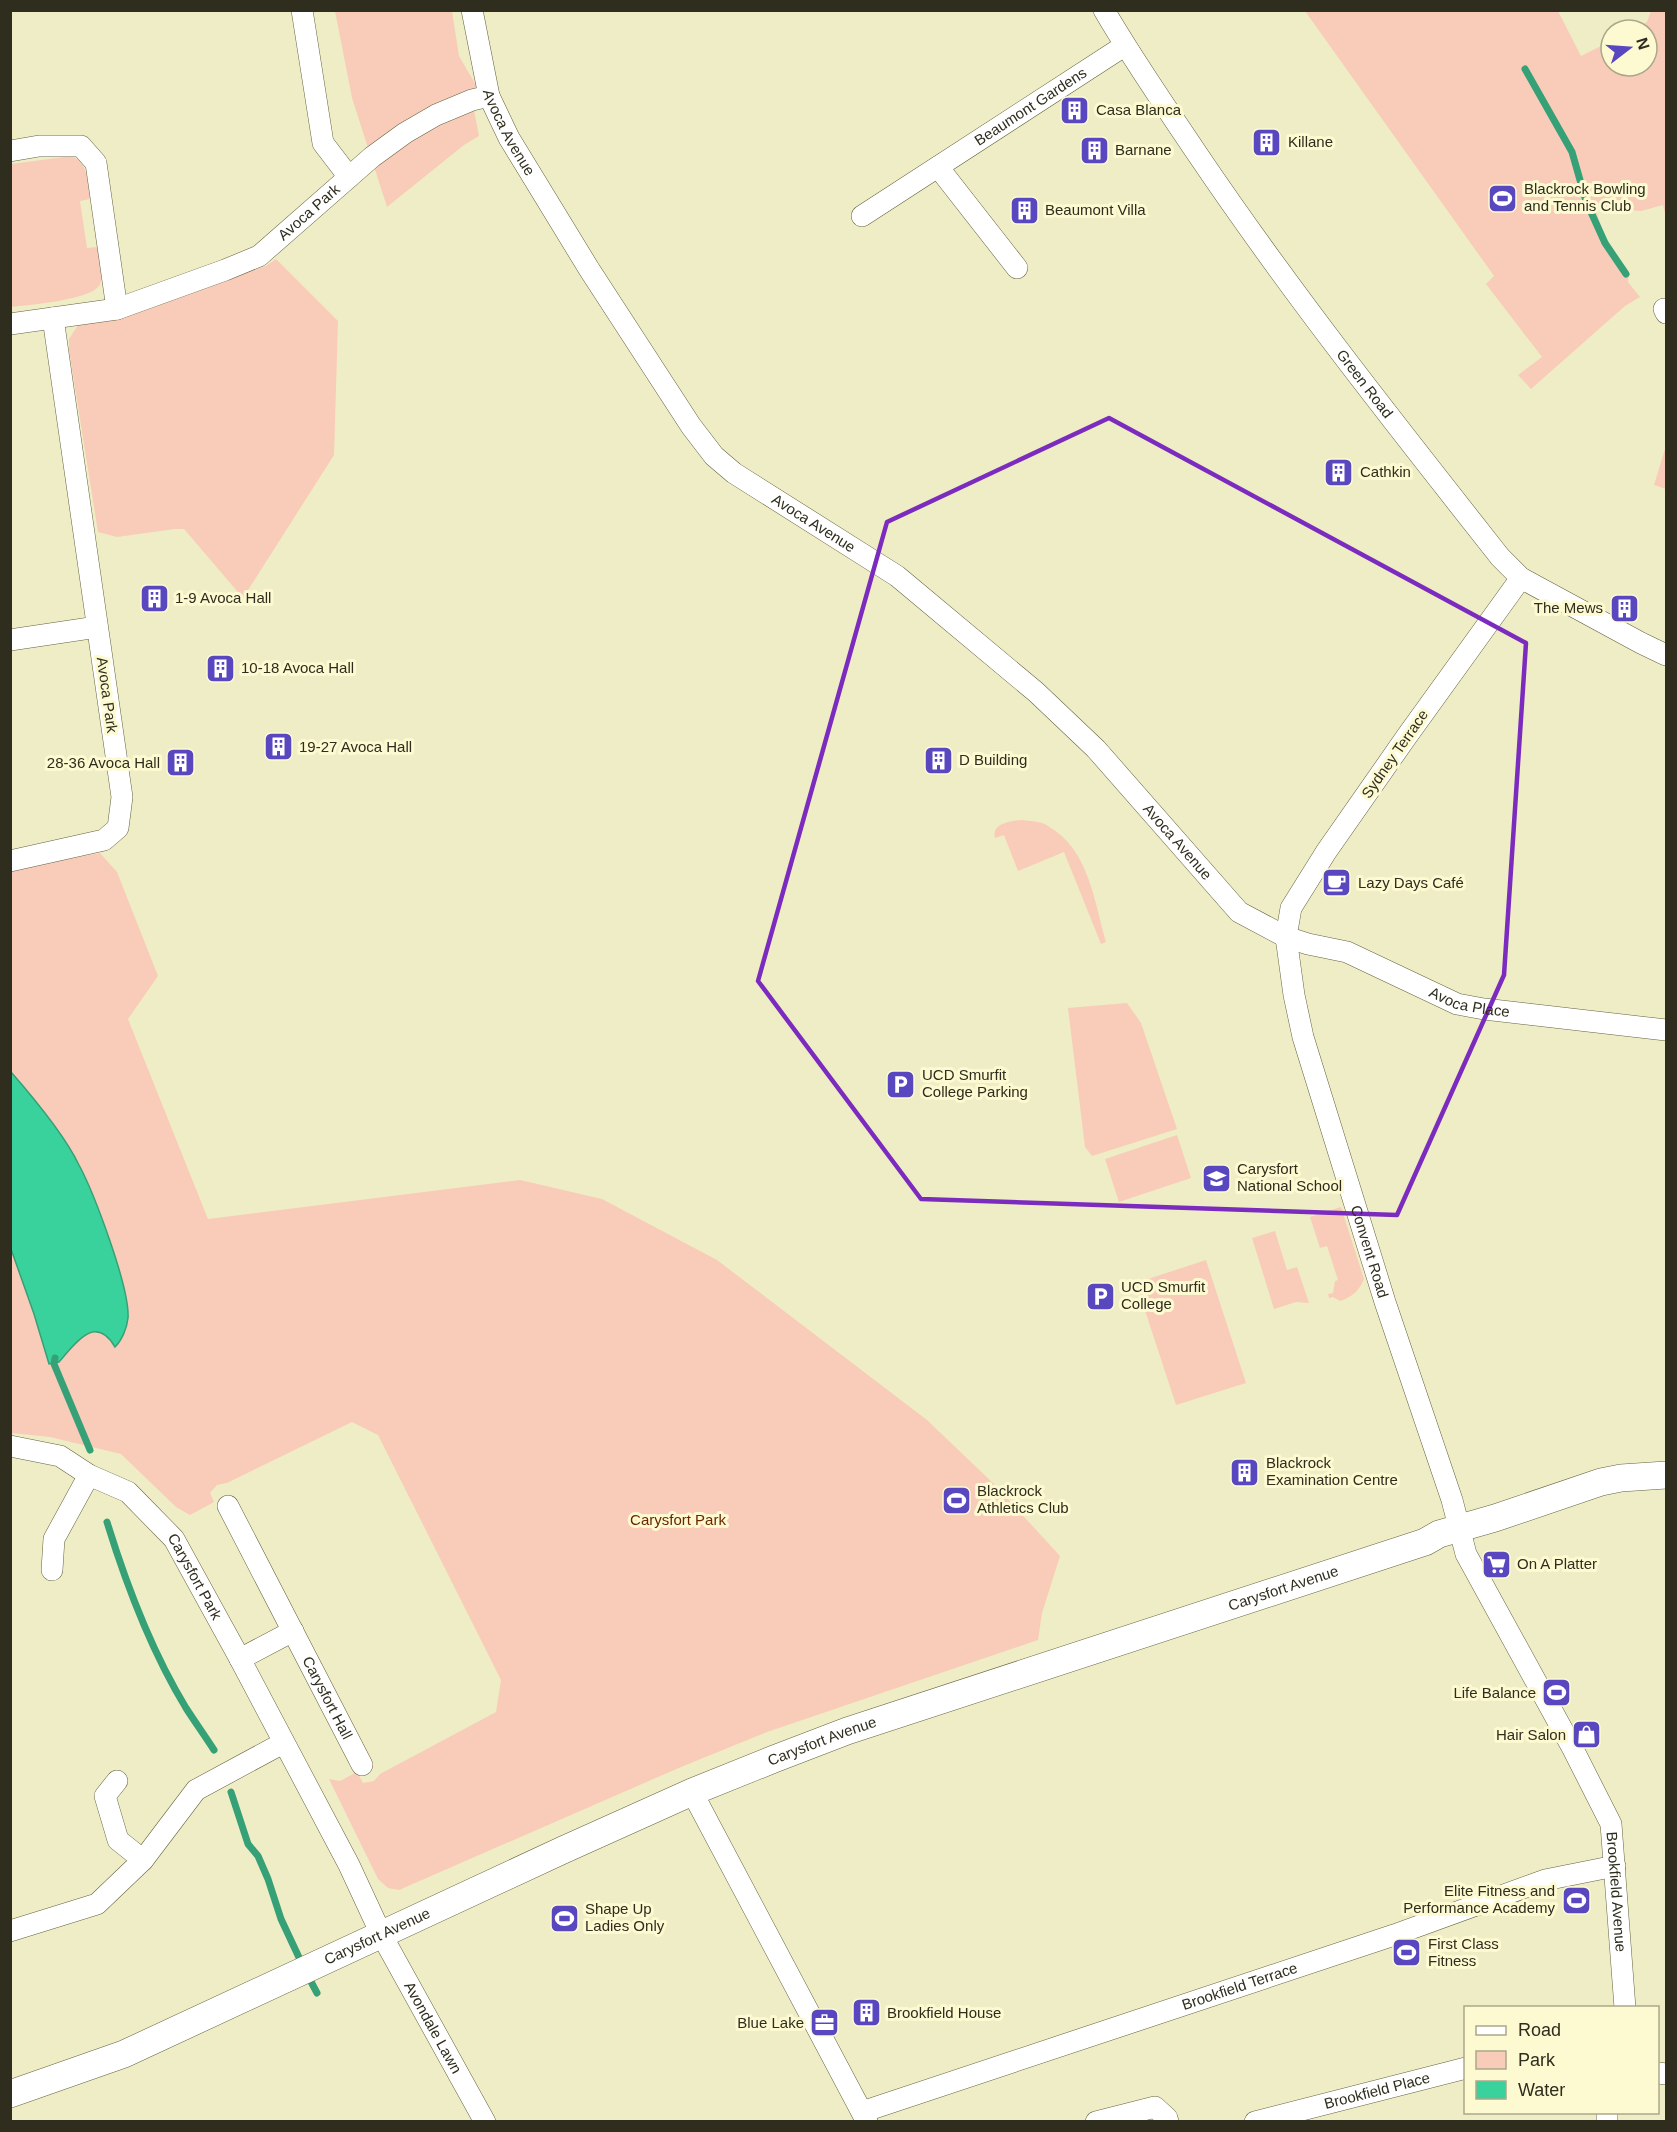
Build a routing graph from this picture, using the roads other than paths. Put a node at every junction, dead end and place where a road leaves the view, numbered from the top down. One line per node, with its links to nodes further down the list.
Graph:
1 (302, 10): 8 (street)
2 (472, 10): 5 (street, Avoca Avenue)
3 (1104, 10): 4 (street, Green Road)
4 (1124, 46): 7 (street, Beaumont Gardens); 14 (street, Green Road)
5 (489, 96): 8 (street, Avoca Park); 19 (street, Avoca Avenue)
6 (10, 151): 11 (street)
7 (938, 167): 9 (street, Beaumont Gardens); 10 (street)
8 (349, 177): 11 (street, Avoca Park)
9 (862, 216)
10 (1017, 268)
11 (117, 309): 12 (street, Avoca Park)
12 (53, 318): 13 (street, Avoca Park); 15 (street, Avoca Park)
13 (10, 324)
14 (1521, 578): 17 (street, Green Road); 19 (street, Sydney Terrace)
15 (97, 627): 16 (street); 18 (street, Avoca Park)
16 (10, 640)
17 (1666, 655)
18 (10, 861)
19 (1286, 937): 20 (street, Avoca Place); 25 (street, Convent Road)
20 (1666, 1030)
21 (10, 1446): 22 (street, Carysfort Park)
22 (89, 1475): 26 (street); 28 (street, Carysfort Park)
23 (1666, 1475): 25 (main road, Carysfort Avenue)
24 (228, 1506): 27 (street, Carysfort Hall)
25 (1459, 1527): 32 (main road, Carysfort Avenue); 34 (street, Brookfield Avenue)
26 (52, 1570)
27 (293, 1631): 28 (street); 30 (street, Carysfort Hall)
28 (240, 1659): 29 (street, Carysfort Park)
29 (284, 1743): 33 (street); 36 (street, Carysfort Park)
30 (362, 1765)
31 (117, 1780): 33 (street)
32 (692, 1792): 36 (main road, Carysfort Avenue); 41 (street)
33 (143, 1860): 35 (street)
34 (1615, 1866): 37 (street, Brookfield Avenue); 41 (street, Brookfield Terrace)
35 (10, 1931)
36 (381, 1934): 39 (main road, Carysfort Avenue); 43 (street, Avondale Lawn)
37 (1625, 2006)
38 (1464, 2069): 40 (street, Brookfield Place)
39 (10, 2094)
40 (1313, 2115): 42 (street, Brookfield Place)
41 (865, 2117)
42 (1264, 2120)
43 (485, 2121)
44 (1096, 2121): 45 (street)
45 (1168, 2121)

